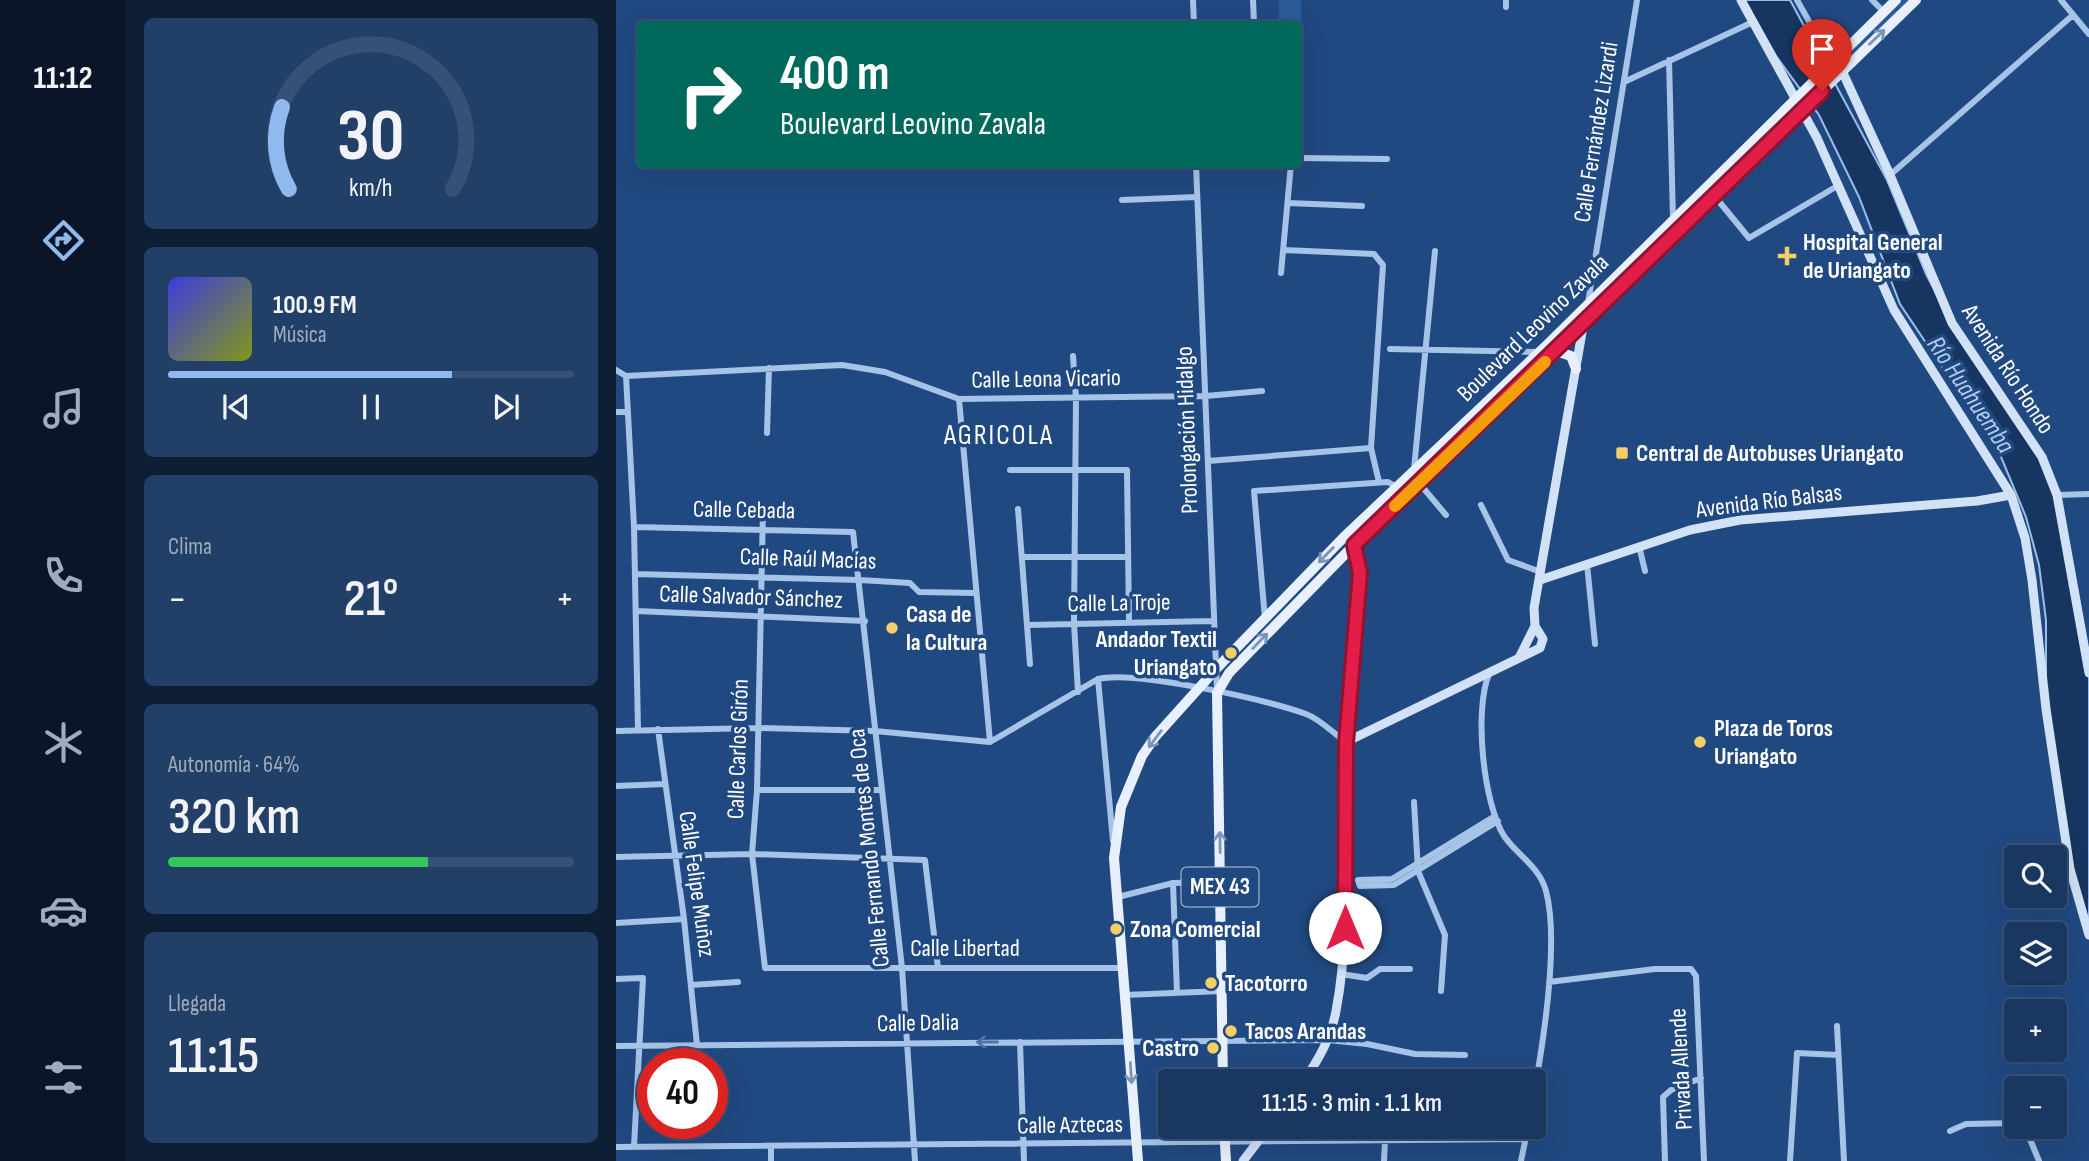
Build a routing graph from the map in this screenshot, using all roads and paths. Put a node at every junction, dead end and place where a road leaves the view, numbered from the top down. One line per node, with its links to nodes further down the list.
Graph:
1 (1193, 0): 12 (street)
2 (1252, 0): 13 (street)
3 (1637, 0): 19 (street, Calle Fernández Lizardi)
4 (1741, 0): 14 (street)
5 (1797, 0): 17 (street)
6 (1872, 0): 10 (street)
7 (1896, 0): 10 (main road, Boulevard Leovino Zavala)
8 (1916, 0): 18 (main road, Boulevard Leovino Zavala, one-way to 8)
9 (2061, 0): 11 (street)
10 (1884, 12): 17 (main road, Boulevard Leovino Zavala)
11 (2073, 15): 15 (street); 25 (street)
12 (1194, 21)
13 (1254, 21)
14 (1752, 22): 16 (street); 20 (street)
15 (2089, 34)
16 (1669, 60): 19 (street); 32 (street)
17 (1835, 62): 18 (street, Avenida Río Hondo); 20 (main road, Boulevard Leovino Zavala)
18 (1840, 74): 20 (main road, Boulevard Leovino Zavala); 25 (street, Avenida Río Hondo)
19 (1624, 82): 36 (street, Calle Fernández Lizardi)
20 (1801, 104): 26 (street); 27 (main road, Boulevard Leovino Zavala)
21 (1302, 158): 22 (street)
22 (1387, 159)
23 (1196, 168): 28 (street, Prolongación Hidalgo)
24 (1291, 168): 30 (street)
25 (1890, 175): 63 (street, Avenida Río Hondo)
26 (1839, 186): 27 (street); 62 (street)
27 (1712, 192): 32 (main road, Boulevard Leovino Zavala); 37 (main road, Boulevard Leovino Zavala)
28 (1197, 197): 29 (street); 47 (street, Prolongación Hidalgo)
29 (1122, 200)
30 (1288, 204): 31 (street); 33 (street)
31 (1362, 206)
32 (1673, 221): 36 (main road, Boulevard Leovino Zavala)
33 (1284, 250): 35 (street); 53 (street)
34 (1436, 251): 39 (street)
35 (1281, 273)
36 (1588, 305): 37 (street, Calle Fernández Lizardi); 40 (main road, Boulevard Leovino Zavala)
37 (1583, 325): 40 (main road, Boulevard Leovino Zavala); 43 (street, Calle Fernández Lizardi)
38 (1390, 349): 39 (street)
39 (1424, 350): 40 (street); 57 (street)
40 (1547, 350): 43 (main road); 57 (main road, Boulevard Leovino Zavala); 59 (main road, Boulevard Leovino Zavala)
41 (1073, 356): 48 (street)
42 (769, 368): 45 (street, Calle Leona Vicario); 49 (street, Calle Leona Vicario); 52 (street)
43 (1576, 369): 81 (street, Calle Fernández Lizardi)
44 (616, 370): 45 (street)
45 (626, 376): 51 (street)
46 (1262, 391): 47 (street, Calle Leona Vicario)
47 (1206, 396): 48 (street, Calle Leona Vicario); 54 (street, Prolongación Hidalgo)
48 (1076, 398): 49 (street, Calle Leona Vicario); 56 (street)
49 (959, 399): 83 (street)
50 (616, 412): 51 (street)
51 (628, 412): 68 (street)
52 (766, 433)
53 (1371, 448): 54 (street); 58 (street)
54 (1208, 461): 91 (street, Prolongación Hidalgo)
55 (1010, 470): 56 (street)
56 (1073, 470): 75 (street); 76 (street)
57 (1414, 471): 60 (main road, Boulevard Leovino Zavala)
58 (1379, 482): 60 (street); 88 (street)
59 (1419, 482): 67 (street); 72 (main road, Boulevard Leovino Zavala)
60 (1395, 486): 71 (main road, Boulevard Leovino Zavala)
61 (2089, 494): 63 (street)
62 (2011, 495): 73 (street, Avenida Río Balsas); 129 (street)
63 (2057, 495): 100 (street, Avenida Río Hondo)
64 (1481, 505): 81 (street)
65 (763, 509): 69 (street, Calle Carlos Girón)
66 (1018, 509): 74 (street)
67 (1446, 515)
68 (634, 527): 69 (street, Calle Cebada); 79 (street)
69 (763, 530): 70 (street, Calle Cebada); 80 (street, Calle Carlos Girón)
70 (853, 532): 82 (street, Calle Fernando Montes de Oca)
71 (1344, 537): 72 (street); 84 (main road, Boulevard Leovino Zavala, one-way to 84)
72 (1354, 545): 87 (main road, Boulevard Leovino Zavala); 111 (street)
73 (1639, 546): 77 (street, Avenida Río Balsas); 78 (street)
74 (1022, 557): 75 (street); 93 (street)
75 (1075, 557): 76 (street); 92 (street)
76 (1127, 557): 90 (street)
77 (1587, 564): 81 (street, Avenida Río Balsas); 95 (street)
78 (1645, 571)
79 (635, 574): 80 (street, Calle Raúl Macías); 85 (street)
80 (762, 576): 82 (street, Calle Raúl Macías); 86 (street, Calle Carlos Girón)
81 (1540, 576): 94 (street, Calle Fernández Lizardi)
82 (860, 580): 83 (street, Calle Raúl Macías); 89 (street, Calle Fernando Montes de Oca)
83 (976, 593): 110 (street)
84 (1274, 609): 87 (main road); 88 (main road, Boulevard Leovino Zavala)
85 (636, 611): 86 (street, Calle Salvador Sánchez); 108 (street)
86 (762, 617): 89 (street, Calle Salvador Sánchez); 105 (street, Calle Carlos Girón)
87 (1283, 617): 104 (main road, Boulevard Leovino Zavala, one-way to 87)
88 (1265, 619): 98 (main road, Boulevard Leovino Zavala)
89 (865, 621): 109 (street, Calle Fernando Montes de Oca)
90 (1129, 621): 91 (street, Calle La Troje); 92 (street, Calle La Troje)
91 (1212, 621): 98 (street, Prolongación Hidalgo)
92 (1074, 623): 93 (street, Calle La Troje); 103 (street)
93 (1027, 625): 97 (street)
94 (1535, 626): 96 (street); 96 (street)
95 (1595, 644)
96 (1519, 658): 99 (street)
97 (1030, 664)
98 (1217, 668): 102 (main road, Boulevard Leovino Zavala); 104 (street, Prolongación Hidalgo)
99 (1489, 673): 111 (street); 117 (street)
100 (2089, 673)
101 (1098, 679): 102 (street); 103 (street); 122 (street)
102 (1201, 688): 104 (street); 122 (main road, Boulevard Leovino Zavala, one-way to 122)
103 (1078, 692): 110 (street)
104 (1217, 693): 111 (street); 124 (main road, MEX 43, one-way to 104)
105 (759, 728): 106 (street); 109 (street); 114 (street, Calle Carlos Girón)
106 (658, 729): 108 (street); 112 (street, Calle Felipe Muñoz)
107 (616, 730): 108 (street)
108 (638, 730)
109 (875, 731): 110 (street); 115 (street, Calle Fernando Montes de Oca)
110 (990, 742)
111 (1346, 743): 135 (street)
112 (665, 783): 113 (street); 118 (street, Calle Felipe Muñoz)
113 (616, 786)
114 (757, 790): 115 (street); 119 (street, Calle Carlos Girón)
115 (881, 790): 121 (street, Calle Fernando Montes de Oca)
116 (1414, 802): 123 (street)
117 (1496, 819): 123 (street); 138 (street)
118 (674, 854): 119 (street); 120 (street); 127 (street, Calle Felipe Muñoz)
119 (752, 854): 121 (street); 130 (street, Calle Carlos Girón)
120 (616, 857)
121 (889, 858): 131 (street, Calle Fernando Montes de Oca); 132 (street)
122 (1114, 858): 126 (main road, Boulevard Leovino Zavala)
123 (1418, 867): 123 (street); 141 (street)
124 (1220, 882): 125 (street); 140 (main road, MEX 43)
125 (1173, 883): 126 (street); 142 (street)
126 (1118, 897): 133 (main road, Boulevard Leovino Zavala)
127 (684, 919): 128 (street); 139 (street, Calle Felipe Muñoz)
128 (616, 923)
129 (2089, 935)
130 (765, 968): 131 (street, Calle Libertad)
131 (902, 968): 132 (street, Calle Libertad); 148 (street, Calle Fernando Montes de Oca)
132 (938, 968): 133 (street, Calle Libertad)
133 (1123, 968): 143 (main road, Boulevard Leovino Zavala)
134 (1410, 970): 135 (street)
135 (1341, 974): 146 (street)
136 (616, 979): 150 (street)
137 (738, 982): 139 (street)
138 (1549, 982): 157 (street); 158 (street, Privada Allende)
139 (691, 985): 151 (street, Calle Felipe Muñoz)
140 (1222, 991): 142 (street); 145 (main road, MEX 43)
141 (1441, 991)
142 (1177, 993): 143 (street)
143 (1125, 995): 147 (main road, Boulevard Leovino Zavala)
144 (1837, 1026): 154 (street)
145 (1222, 1039): 146 (street, Calle Dalia); 147 (street, Calle Dalia); 155 (main road, MEX 43)
146 (1328, 1040): 153 (street, Calle Dalia); 156 (street)
147 (1129, 1041): 149 (street, Calle Dalia); 167 (main road, Boulevard Leovino Zavala, one-way to 167)
148 (907, 1042): 149 (street, Calle Dalia, one-way to 148); 151 (street, Calle Dalia); 169 (street, Calle Fernando Montes de Oca)
149 (1020, 1042): 168 (street)
150 (641, 1045): 151 (street, Calle Dalia); 152 (street, Calle Dalia); 171 (street)
151 (697, 1045)
152 (616, 1046)
153 (1465, 1055)
154 (1838, 1055): 183 (street); 184 (street)
155 (1223, 1069)
156 (1311, 1069)
157 (1538, 1069)
158 (1701, 1078): 181 (street); 182 (street, Privada Allende)
159 (2004, 1123): 160 (street)
160 (1950, 1131)
161 (1225, 1139): 166 (main road)
162 (1525, 1139): 164 (street, Calle Aztecas); 180 (street)
163 (2030, 1139): 185 (street)
164 (1385, 1140): 165 (street, Calle Aztecas); 179 (street)
165 (1259, 1141): 166 (street, Calle Aztecas); 178 (street)
166 (1225, 1142): 167 (street, Calle Aztecas); 177 (main road)
167 (1137, 1144): 168 (street, Calle Aztecas); 176 (main road, Boulevard Leovino Zavala)
168 (1023, 1145): 169 (street, Calle Aztecas); 175 (street)
169 (914, 1146): 172 (street, Calle Aztecas); 174 (street, Calle Fernando Montes de Oca)
170 (616, 1147): 171 (street, Calle Aztecas)
171 (634, 1147): 172 (street, Calle Aztecas)
172 (771, 1147): 173 (street)
173 (771, 1161)
174 (915, 1161)
175 (1024, 1161)
176 (1138, 1161)
177 (1226, 1161)
178 (1243, 1161)
179 (1384, 1161)
180 (1521, 1161)
181 (1665, 1161)
182 (1704, 1161)
183 (1790, 1161)
184 (1844, 1161)
185 (2039, 1161)

